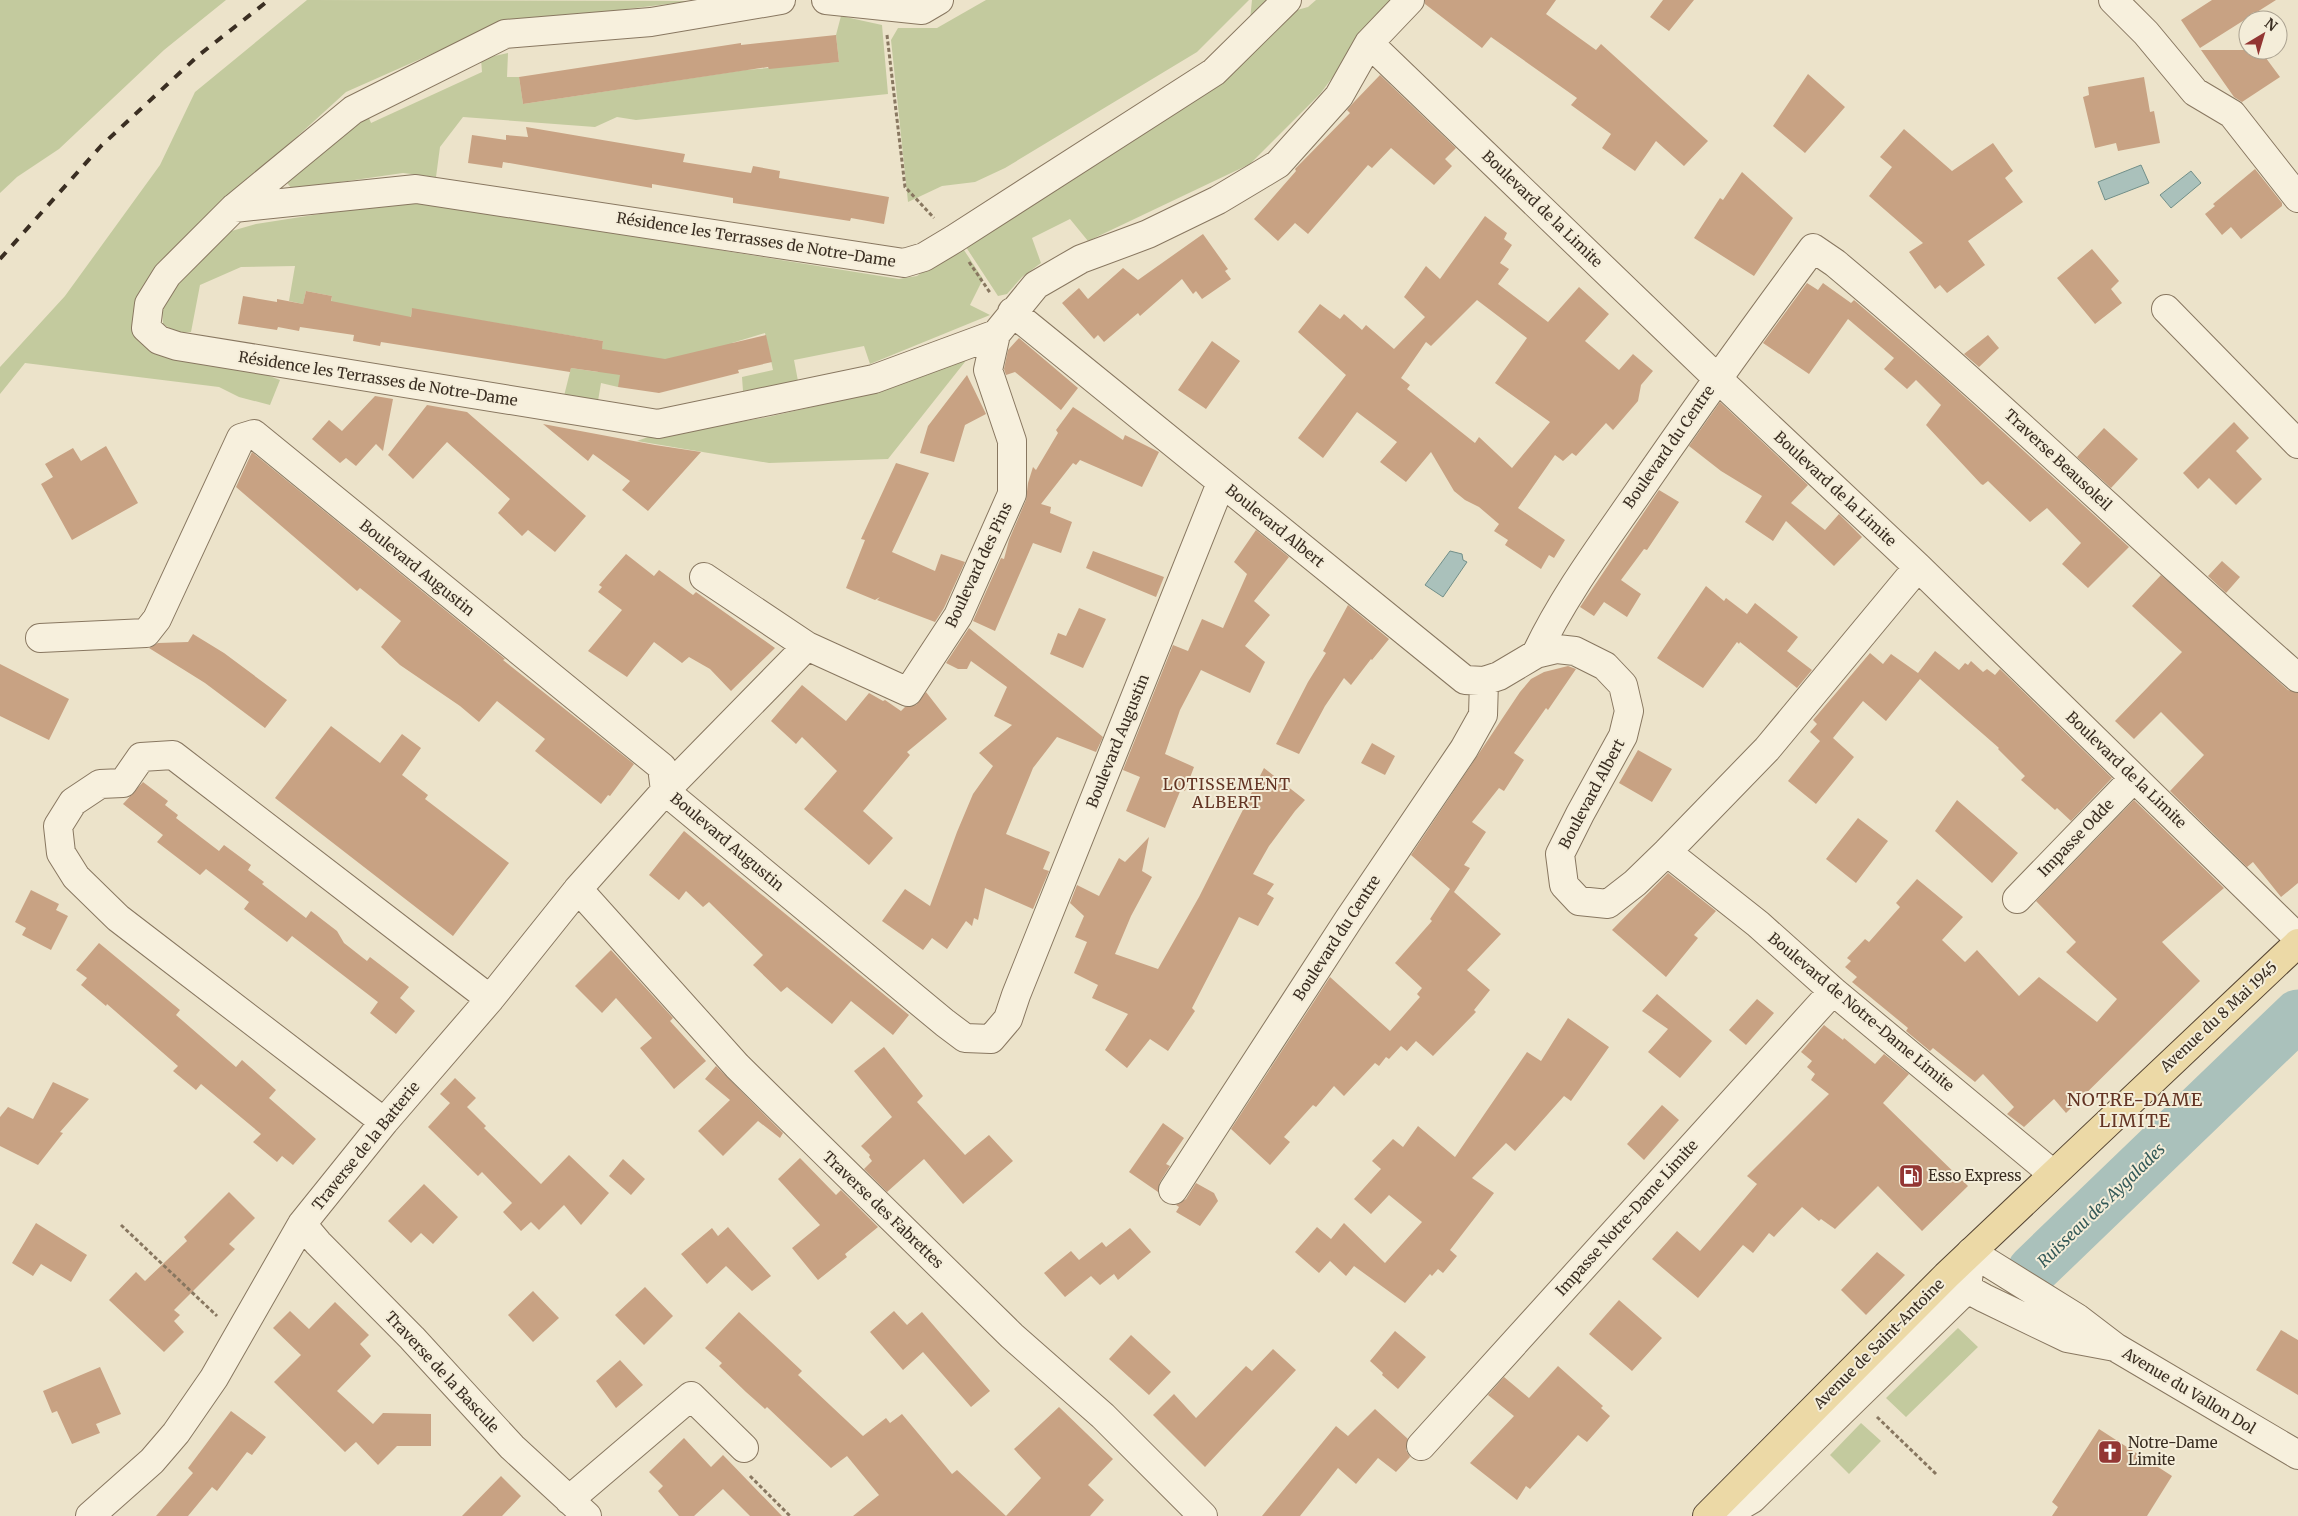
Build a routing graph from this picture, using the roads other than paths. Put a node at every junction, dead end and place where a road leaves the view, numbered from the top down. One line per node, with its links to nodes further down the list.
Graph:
1 (781, 0): 9 (street, Résidence les Terrasses de Notre-Dame)
2 (826, 0): 3 (street)
3 (939, 0)
4 (1288, 0): 9 (street, Résidence les Terrasses de Notre-Dame)
5 (1410, 0): 7 (street, Boulevard des Pins)
6 (2114, 0): 8 (street)
7 (1369, 43): 12 (street, Boulevard des Pins); 14 (street, Boulevard de la Limite)
8 (2298, 198)
9 (234, 208): 13 (street, Résidence les Terrasses de Notre-Dame)
10 (1813, 248): 14 (street, Boulevard du Centre); 22 (street, Traverse Beausoleil)
11 (2166, 308): 15 (street)
12 (1012, 312): 13 (street, Boulevard des Pins); 16 (street, Boulevard Albert)
13 (996, 334): 20 (street, Boulevard des Pins)
14 (1717, 378): 17 (street, Boulevard de la Limite); 21 (street, Boulevard du Centre)
15 (2298, 444)
16 (1221, 483): 23 (street, Boulevard Albert); 25 (street, Boulevard Augustin)
17 (1918, 567): 24 (street, Boulevard de la Limite); 26 (street, Boulevard Albert)
18 (704, 577): 20 (street)
19 (40, 638): 25 (street, Boulevard Augustin)
20 (806, 646): 25 (street)
21 (1536, 654): 23 (street, Boulevard Albert); 26 (street, Boulevard Albert)
22 (2298, 678)
23 (1484, 681): 35 (street, Boulevard du Centre)
24 (2134, 778): 28 (street, Impasse Odde); 29 (street, Boulevard de la Limite)
25 (665, 791): 27 (street, Traverse de la Batterie)
26 (1667, 852): 31 (street, Boulevard de Notre-Dame Limite)
27 (578, 889): 32 (street, Traverse de la Batterie); 45 (street, Traverse des Fabrettes)
28 (2017, 899)
29 (2298, 938)
30 (2298, 943): 34 (main road, Avenue du 8 Mai 1945)
31 (1834, 991): 34 (street, Boulevard de Notre-Dame Limite); 40 (street, Impasse Notre-Dame Limite)
32 (490, 999): 33 (street, Traverse de la Batterie); 33 (street)
33 (384, 1122): 36 (street, Traverse de la Batterie)
34 (2053, 1174): 37 (main road, Avenue de Saint-Antoine)
35 (1172, 1190)
36 (302, 1224): 43 (street, Traverse de la Bascule); 44 (street, Traverse de la Batterie)
37 (1971, 1252): 38 (main road, Avenue de Saint-Antoine); 39 (street)
38 (1957, 1283): 39 (street, Avenue du Vallon Dol); 46 (main road, Avenue de Saint-Antoine); 47 (street)
39 (2115, 1347): 42 (street, Avenue du Vallon Dol)
40 (1421, 1446)
41 (744, 1448): 43 (street)
42 (2298, 1455)
43 (578, 1508)
44 (90, 1516)
45 (1204, 1516)
46 (1707, 1516)
47 (1723, 1516)

